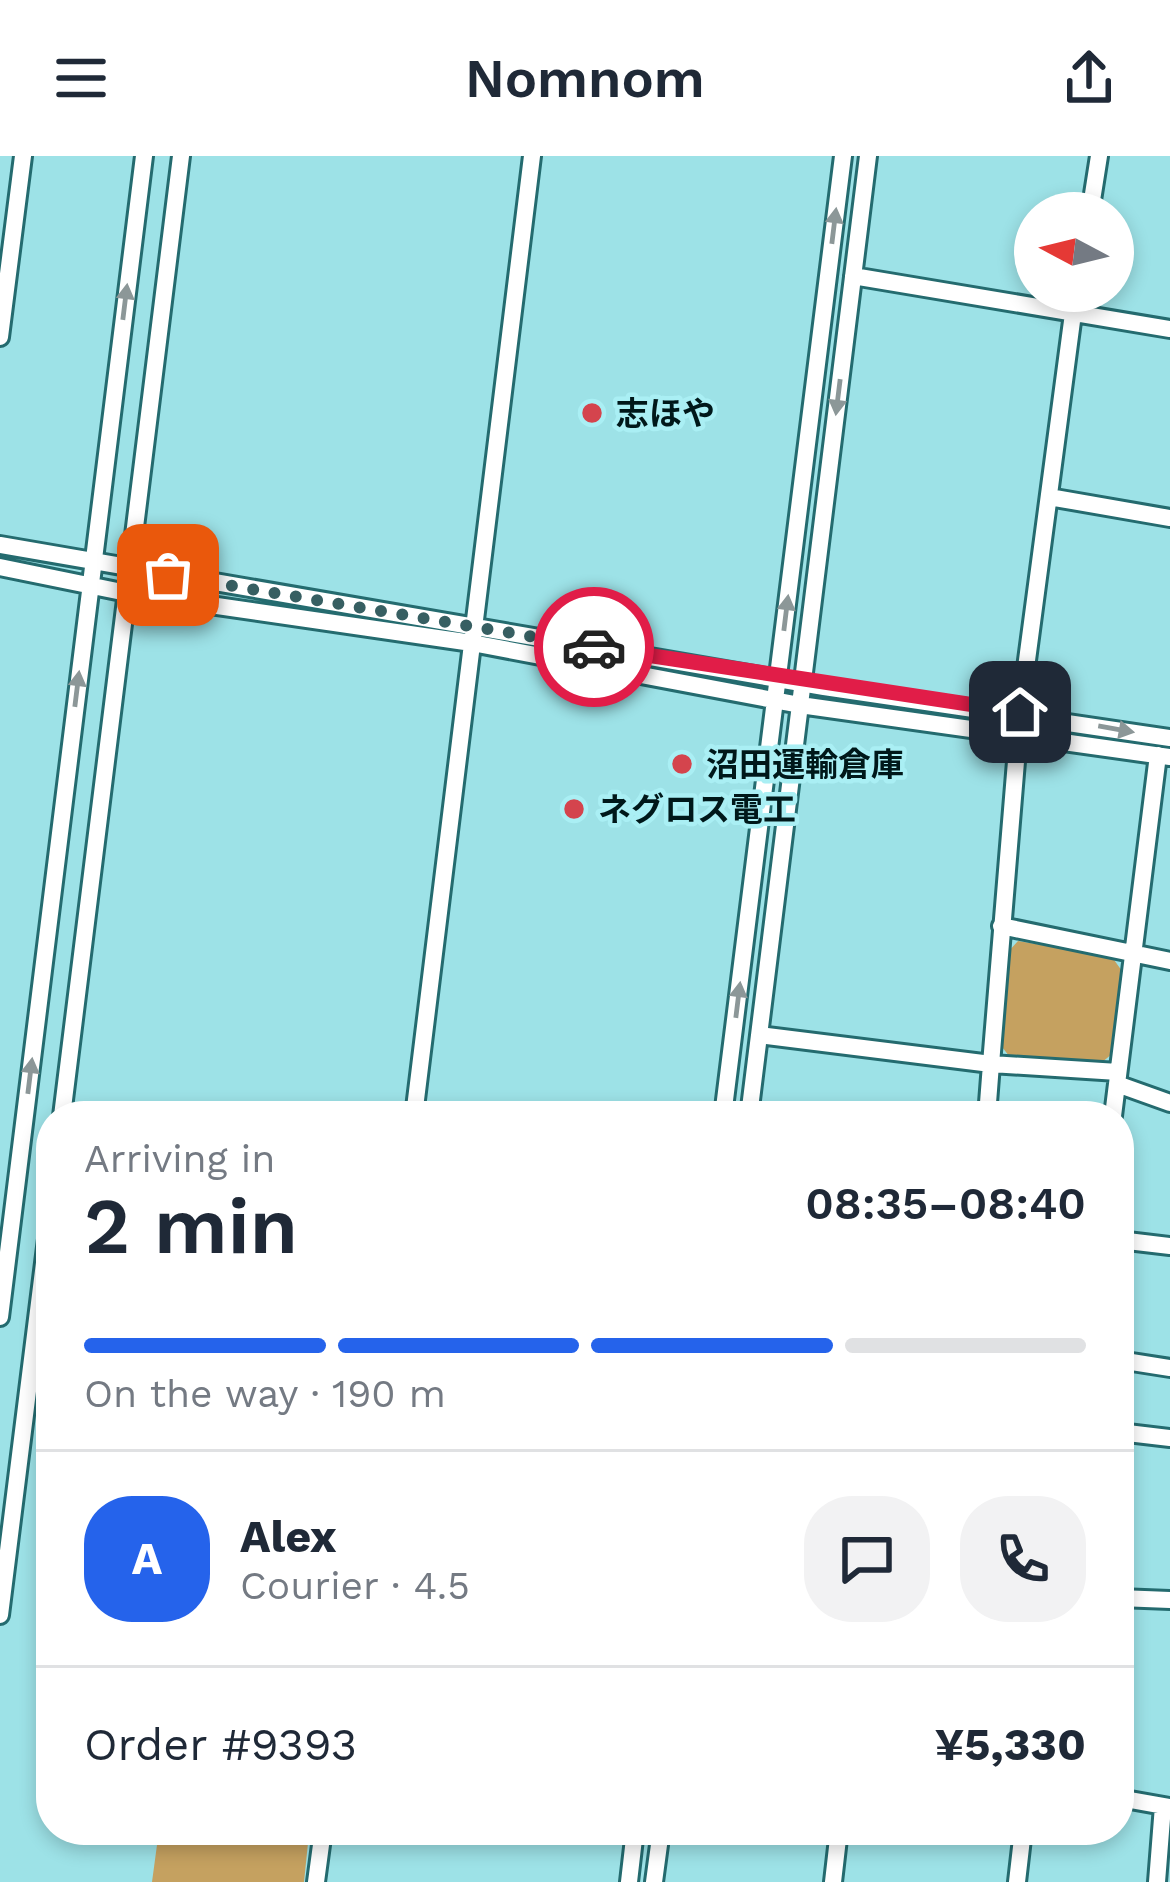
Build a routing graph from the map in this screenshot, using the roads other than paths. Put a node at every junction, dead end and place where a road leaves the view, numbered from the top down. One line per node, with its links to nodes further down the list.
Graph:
1 (23, 156): 13 (street)
2 (144, 156): 17 (street, one-way to 2)
3 (181, 156): 19 (street)
4 (532, 156): 22 (street)
5 (842, 156): 24 (street, one-way to 5)
6 (868, 156): 9 (street)
7 (1099, 156): 8 (street)
8 (1093, 192)
9 (853, 276): 10 (street); 23 (street, one-way to 23)
10 (1014, 302)
11 (1073, 312): 12 (street); 14 (street)
12 (1170, 329)
13 (0, 337)
14 (1049, 497): 15 (street); 26 (street)
15 (1170, 518)
16 (0, 545): 17 (street)
17 (92, 562): 19 (street); 20 (street)
18 (0, 568): 20 (street)
19 (130, 569): 21 (street); 22 (street)
20 (90, 583): 21 (street); 43 (street, one-way to 20)
21 (127, 593): 22 (street); 36 (street)
22 (472, 634): 24 (street); 37 (street)
23 (802, 683): 24 (street); 25 (street); 26 (street)
24 (777, 687): 25 (street); 38 (street, one-way to 24)
25 (800, 705): 27 (street); 33 (street)
26 (1020, 712): 27 (street); 28 (street, one-way to 28)
27 (1018, 733): 29 (street); 30 (street)
28 (1170, 738)
29 (1164, 756): 31 (street)
30 (1001, 926): 31 (street); 34 (street)
31 (1132, 955): 32 (street); 35 (street)
32 (1170, 962)
33 (759, 1035): 34 (street); 39 (street)
34 (991, 1064): 35 (street); 40 (street)
35 (1118, 1078): 41 (street); 42 (street)
36 (64, 1101)
37 (416, 1101)
38 (725, 1101)
39 (751, 1101)
40 (987, 1101)
41 (1115, 1101)
42 (1170, 1103)
43 (6, 1231): 44 (street); 47 (street)
44 (36, 1235)
45 (1134, 1242): 46 (street)
46 (1170, 1246)
47 (0, 1317)
48 (36, 1338): 55 (street)
49 (1134, 1362): 50 (street)
50 (1170, 1368)
51 (1134, 1434): 52 (street)
52 (1170, 1438)
53 (1134, 1599): 54 (street)
54 (1170, 1600)
55 (0, 1616)
56 (1134, 1801): 57 (street)
57 (1167, 1807): 68 (street)
58 (321, 1845): 63 (street)
59 (633, 1845): 64 (street)
60 (659, 1845): 65 (street)
61 (837, 1845): 66 (street)
62 (1021, 1845): 67 (street)
63 (316, 1882)
64 (629, 1882)
65 (654, 1882)
66 (832, 1882)
67 (1017, 1882)
68 (1157, 1882)

